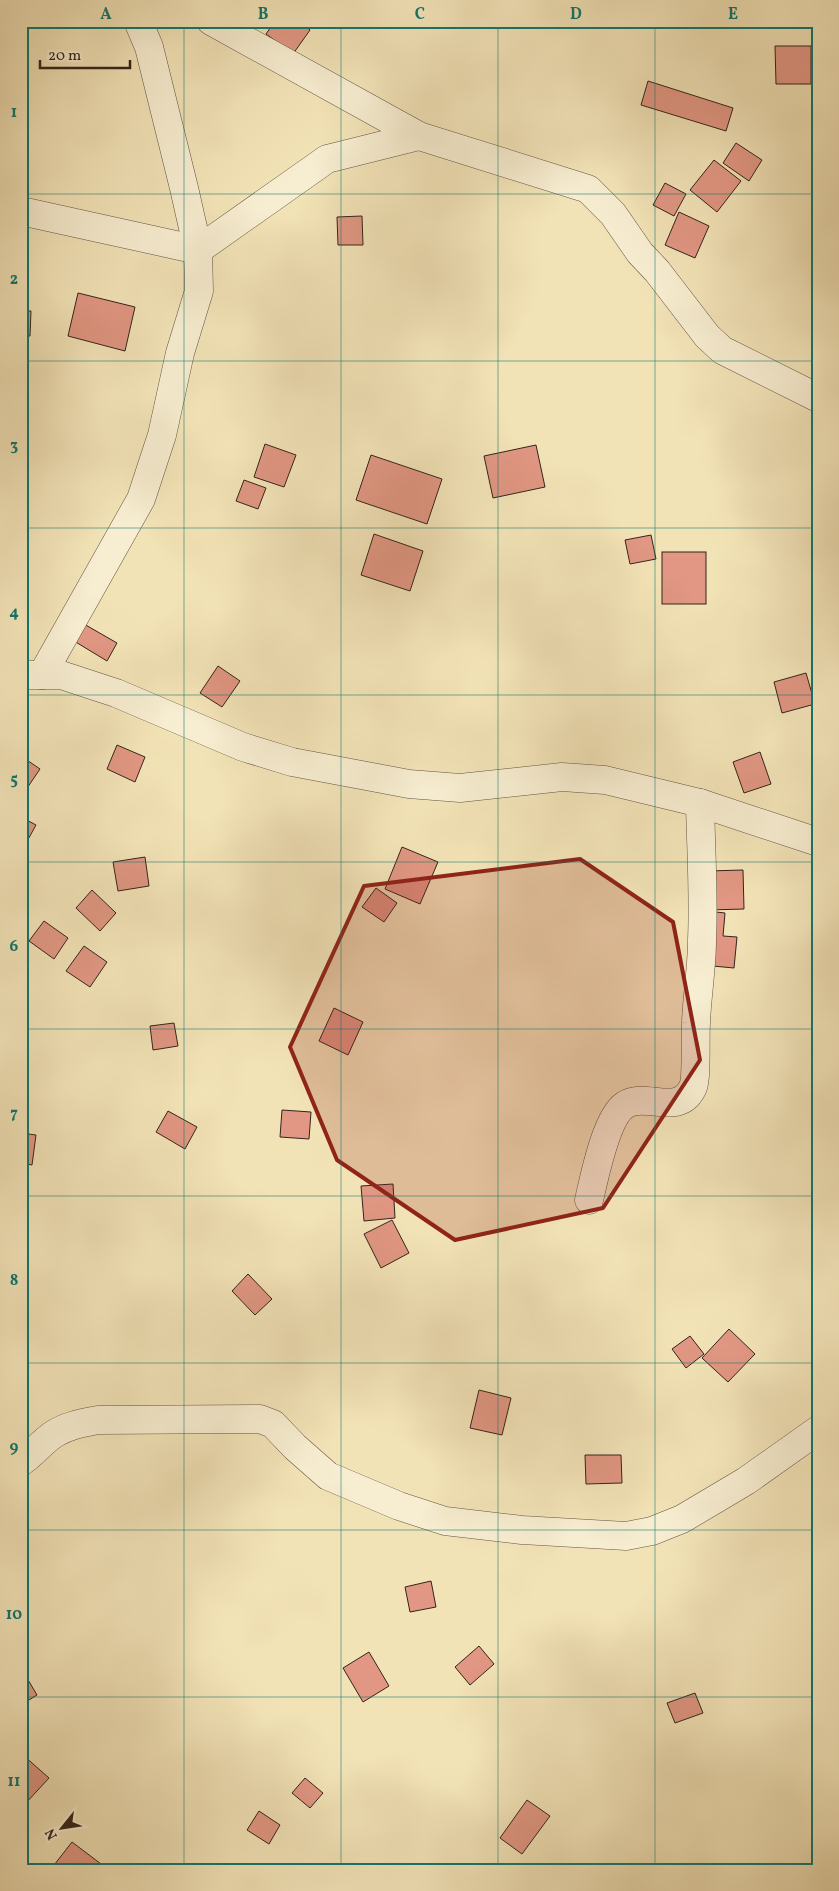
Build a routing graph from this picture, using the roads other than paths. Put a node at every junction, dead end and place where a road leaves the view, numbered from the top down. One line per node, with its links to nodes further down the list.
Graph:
1 (138, 21): 5 (street)
2 (210, 21): 3 (street)
3 (418, 136): 5 (street); 6 (street)
4 (21, 211): 5 (street)
5 (198, 250): 7 (street)
6 (818, 398)
7 (31, 675): 8 (street)
8 (700, 803): 9 (street); 10 (street)
9 (818, 842)
10 (589, 1200)
11 (818, 1430): 12 (street)
12 (21, 1462)

